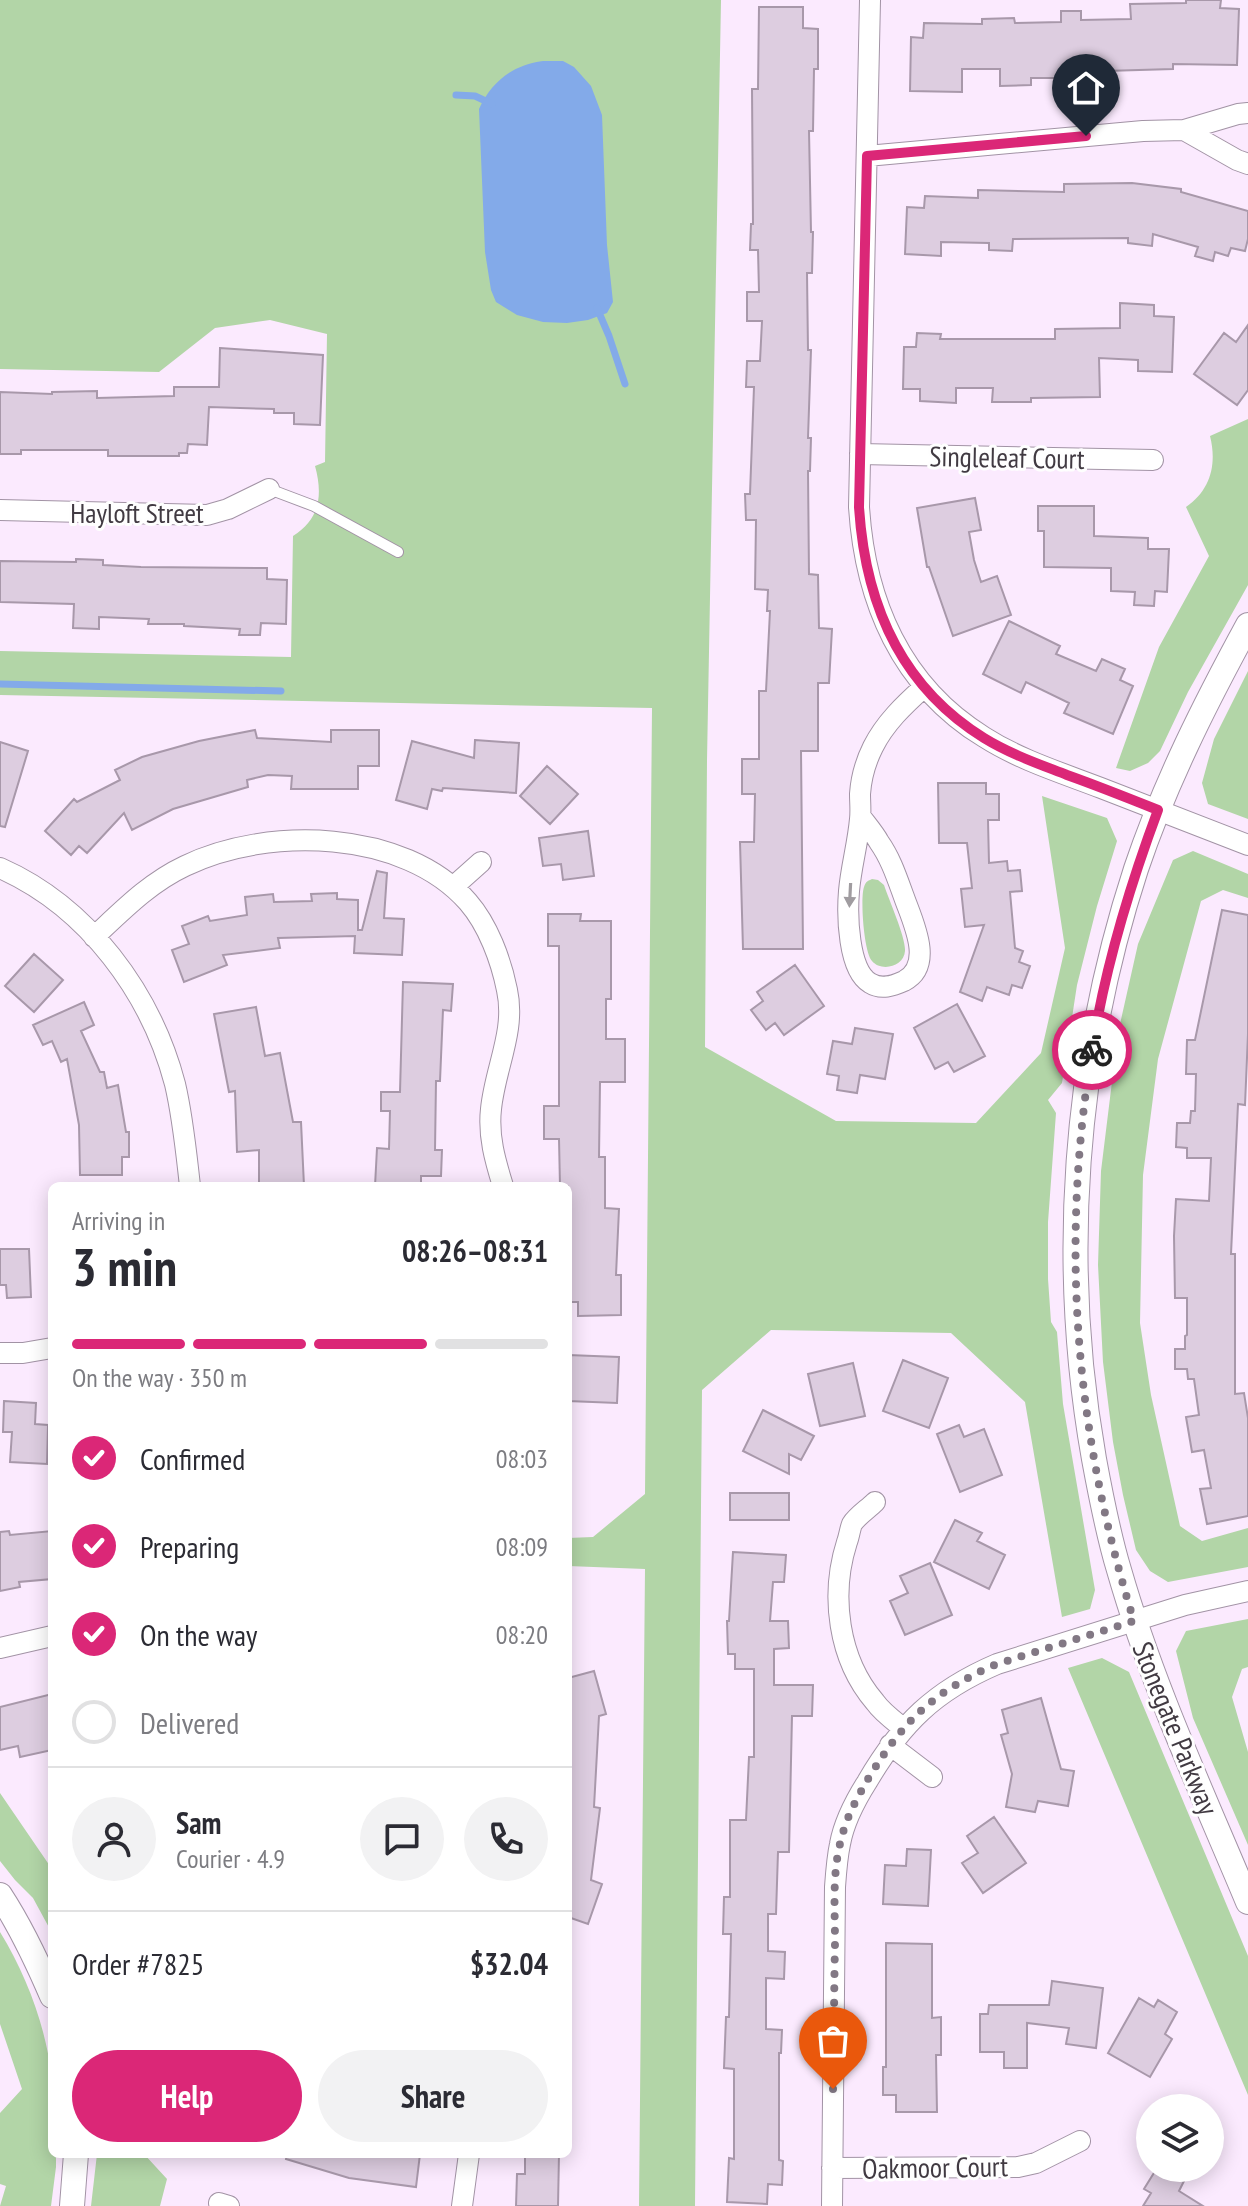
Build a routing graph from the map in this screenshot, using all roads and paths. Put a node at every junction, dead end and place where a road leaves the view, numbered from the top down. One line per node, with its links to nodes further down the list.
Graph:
1 (870, 0): 4 (street)
2 (1248, 113): 3 (street)
3 (1184, 130): 4 (street); 5 (street)
4 (867, 156): 6 (street)
5 (1248, 164)
6 (860, 454): 7 (street, Singleleaf Court); 12 (street)
7 (1153, 460)
8 (269, 489): 9 (street, Hayloft Street); 10 (lane)
9 (0, 510)
10 (398, 552)
11 (1248, 625): 13 (street, Stonegate Parkway)
12 (924, 687): 13 (street); 14 (street)
13 (1158, 810): 15 (street); 26 (street, Stonegate Parkway)
14 (861, 817): 14 (street, one-way to 14)
15 (1248, 845)
16 (481, 862): 18 (street)
17 (0, 868): 19 (street)
18 (453, 887): 19 (street); 21 (street)
19 (94, 937): 20 (street)
20 (190, 1182)
21 (502, 1182)
22 (48, 1349): 23 (street)
23 (0, 1353)
24 (875, 1502): 29 (street)
25 (1248, 1591): 26 (street)
26 (1134, 1621): 29 (street); 33 (street, Stonegate Parkway)
27 (48, 1637): 28 (street)
28 (0, 1648)
29 (903, 1728): 30 (street)
30 (890, 1745): 31 (street); 38 (street)
31 (932, 1777)
32 (0, 1895): 34 (street)
33 (1248, 1902)
34 (48, 1987)
35 (1080, 2141): 38 (street, Oakmoor Court)
36 (76, 2158): 39 (street)
37 (468, 2158): 40 (street)
38 (832, 2168): 41 (street)
39 (72, 2206)
40 (462, 2206)
41 (832, 2206)

